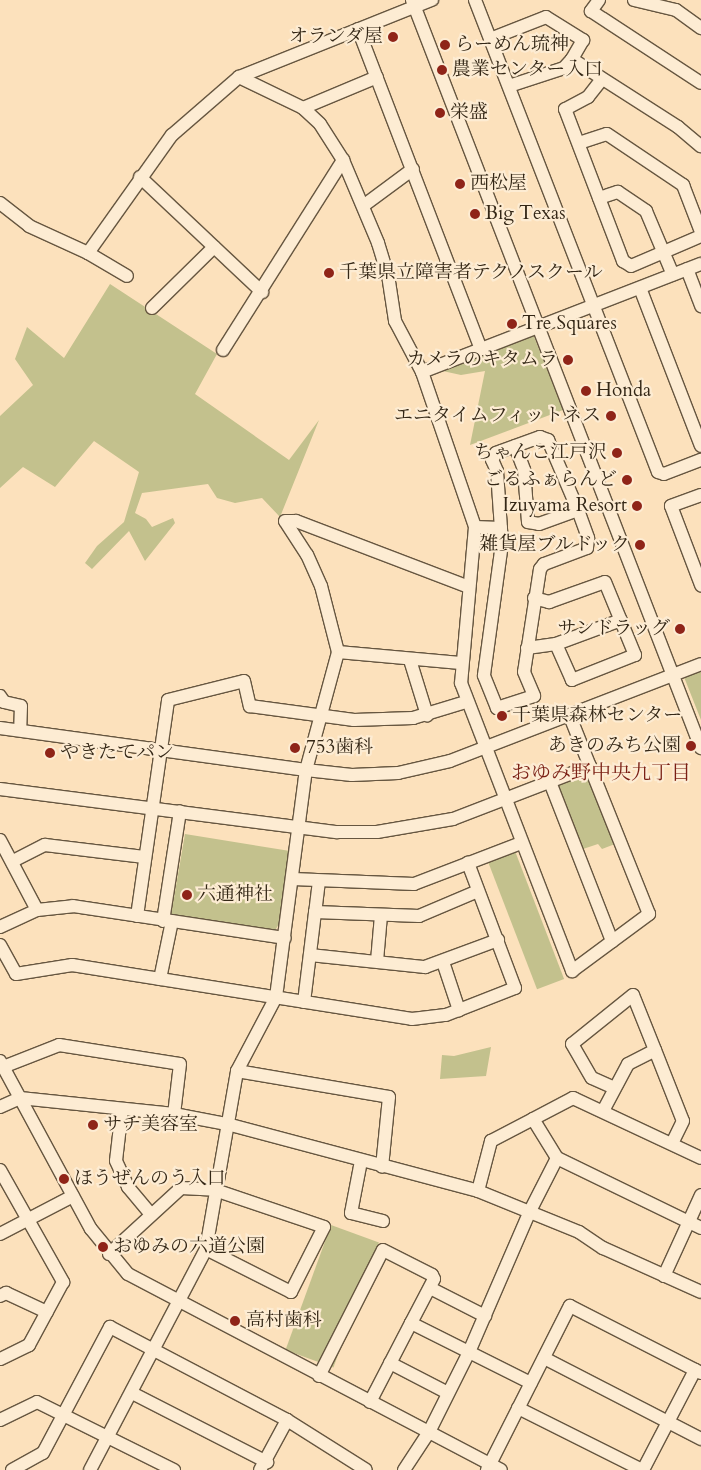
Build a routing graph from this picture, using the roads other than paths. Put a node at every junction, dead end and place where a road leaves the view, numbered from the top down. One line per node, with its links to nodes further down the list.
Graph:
1 (432, 0): 5 (street)
2 (475, 0): 8 (street)
3 (599, 0): 13 (street)
4 (634, 0): 6 (street)
5 (413, 3): 7 (street); 38 (street)
6 (701, 28)
7 (358, 29): 10 (street); 11 (street)
8 (490, 39): 9 (street); 14 (street)
9 (572, 58): 12 (street); 14 (street)
10 (239, 76): 15 (street); 20 (street)
11 (377, 77): 15 (street); 19 (street)
12 (602, 79): 16 (street); 17 (street)
13 (701, 83)
14 (509, 86): 35 (street)
15 (303, 108): 18 (street)
16 (579, 143): 21 (street); 24 (street)
17 (701, 146)
18 (343, 160): 23 (street); 34 (street)
19 (413, 169): 23 (street); 40 (street)
20 (140, 177): 26 (street); 28 (street)
21 (599, 198): 27 (street); 27 (street)
22 (0, 203): 28 (street)
23 (363, 206): 41 (street)
24 (701, 232)
25 (701, 236): 27 (street)
26 (214, 247): 34 (street); 37 (street)
27 (664, 250): 31 (street)
28 (88, 253): 32 (street)
29 (701, 264): 30 (street)
30 (687, 269): 31 (street); 36 (street)
31 (673, 274): 33 (street)
32 (127, 276)
33 (640, 288): 35 (street); 43 (street)
34 (262, 292): 39 (street)
35 (593, 304): 38 (street); 44 (street)
36 (701, 306)
37 (152, 308)
38 (538, 326): 40 (street); 59 (street)
39 (223, 350)
40 (481, 350): 41 (street)
41 (422, 372): 47 (street)
42 (516, 446): 46 (street); 46 (street); 48 (street)
43 (701, 446)
44 (701, 460)
45 (701, 495): 49 (street)
46 (578, 510): 51 (street)
47 (475, 527): 48 (street); 50 (street)
48 (501, 528): 54 (street)
49 (701, 585)
50 (469, 587): 55 (street); 57 (street)
51 (534, 598): 52 (street); 54 (street)
52 (621, 620): 53 (street); 53 (street)
53 (556, 644): 54 (street)
54 (527, 648)
55 (338, 652): 56 (street); 63 (street)
56 (410, 660): 57 (street); 62 (street)
57 (461, 663): 61 (street)
58 (701, 664): 59 (street)
59 (672, 675): 64 (street); 69 (street)
60 (0, 696): 66 (street)
61 (466, 702): 62 (street); 68 (street)
62 (427, 715): 63 (street)
63 (323, 716): 67 (street); 71 (street)
64 (570, 716): 68 (street); 70 (street)
65 (0, 728): 66 (street)
66 (20, 729): 67 (street)
67 (161, 748): 71 (street); 75 (street)
68 (484, 748): 71 (street); 74 (street)
69 (701, 748)
70 (590, 766): 72 (street); 94 (street)
71 (306, 770): 77 (street)
72 (550, 782): 74 (street); 94 (street)
73 (0, 789): 75 (street)
74 (504, 799): 77 (street); 79 (street)
75 (152, 807): 76 (street); 80 (street)
76 (180, 811): 77 (street); 90 (street)
77 (299, 826): 83 (street)
78 (0, 840): 81 (street)
79 (521, 843): 82 (street); 94 (street)
80 (144, 857): 81 (street); 89 (street)
81 (13, 861): 86 (street)
82 (468, 864): 84 (street); 85 (street)
83 (293, 879): 84 (street); 92 (street)
84 (318, 882): 87 (street)
85 (478, 891): 88 (street); 93 (street)
86 (37, 910): 89 (street); 91 (street)
87 (316, 912): 88 (street); 96 (street)
88 (381, 915): 97 (street)
89 (137, 916): 90 (street)
90 (167, 921): 92 (street); 99 (street)
91 (0, 927)
92 (285, 938): 100 (street)
93 (498, 940): 98 (street); 102 (street)
94 (612, 941)
95 (0, 945): 99 (street)
96 (310, 955): 97 (street); 101 (street)
97 (377, 962): 98 (street)
98 (443, 962): 102 (street)
99 (160, 979): 100 (street)
100 (276, 998): 101 (street); 105 (street)
101 (304, 1002): 102 (street)
102 (459, 1010)
103 (655, 1050): 106 (street); 106 (street); 114 (street)
104 (2, 1064): 107 (street); 111 (street)
105 (237, 1071): 113 (street); 118 (street)
106 (614, 1088): 110 (street)
107 (20, 1098): 108 (street); 109 (street); 123 (street)
108 (0, 1108)
109 (122, 1110): 111 (street); 125 (street)
110 (603, 1111): 112 (street); 114 (street)
111 (174, 1114): 113 (street)
112 (533, 1119): 115 (street); 121 (street)
113 (227, 1124): 117 (street); 120 (street)
114 (672, 1144): 116 (street)
115 (557, 1158): 124 (street); 128 (street)
116 (701, 1158)
117 (361, 1161): 118 (street); 127 (street)
118 (382, 1167): 121 (street)
119 (1, 1174): 126 (street)
120 (215, 1190): 125 (street); 131 (street); 131 (street)
121 (478, 1191): 124 (street)
122 (701, 1195): 128 (street)
123 (73, 1196): 126 (street); 132 (street)
124 (530, 1211): 133 (street); 139 (street)
125 (151, 1214): 132 (street)
126 (28, 1219): 130 (street); 138 (street)
127 (383, 1221)
128 (688, 1221): 129 (street); 133 (street)
129 (701, 1228)
130 (0, 1234)
131 (206, 1249): 137 (street)
132 (109, 1254): 137 (street)
133 (664, 1276): 135 (street)
134 (430, 1288): 139 (street); 140 (street); 147 (street)
135 (701, 1292)
136 (0, 1296): 138 (street)
137 (179, 1303): 141 (street); 147 (street)
138 (46, 1312): 144 (street)
139 (485, 1316): 142 (street)
140 (411, 1323): 142 (street); 145 (street)
141 (154, 1349): 149 (street); 153 (street); 155 (street)
142 (469, 1352): 148 (street); 150 (street)
143 (544, 1358): 146 (street); 148 (street); 156 (street)
144 (0, 1359)
145 (390, 1362): 150 (street); 151 (street)
146 (698, 1372): 156 (street)
147 (319, 1376): 151 (street)
148 (531, 1382): 152 (street)
149 (132, 1393): 158 (street); 160 (street)
150 (448, 1393): 157 (street)
151 (370, 1402): 157 (street)
152 (518, 1408): 161 (street); 167 (street)
153 (65, 1414): 154 (street); 158 (street); 162 (street)
154 (1, 1417)
155 (287, 1420): 160 (street); 165 (street)
156 (668, 1422): 159 (street); 167 (street)
157 (429, 1432): 161 (street); 166 (street)
158 (109, 1437): 163 (street); 164 (street)
159 (701, 1439)
160 (263, 1466)
161 (493, 1468)
162 (12, 1470)
163 (90, 1470)
164 (174, 1470)
165 (366, 1470)
166 (404, 1470)
167 (642, 1470)

